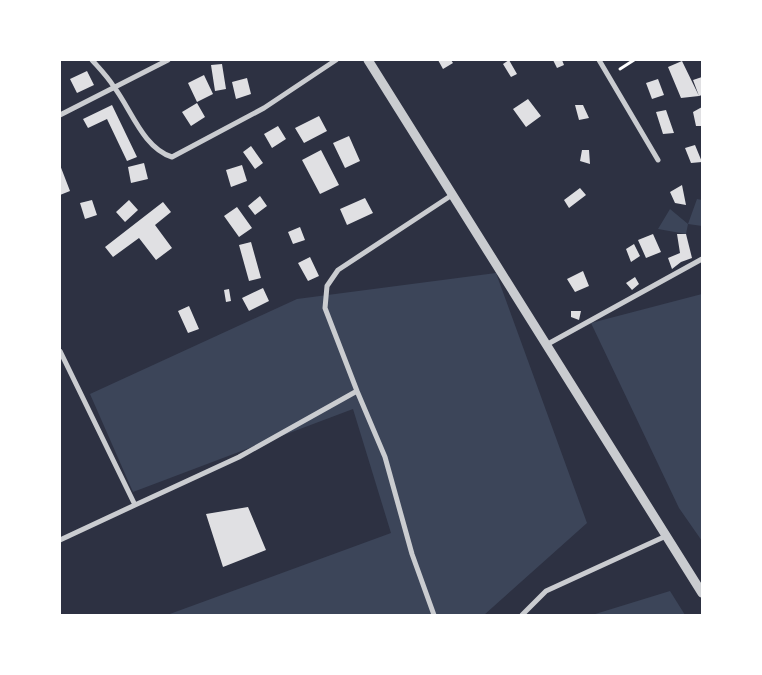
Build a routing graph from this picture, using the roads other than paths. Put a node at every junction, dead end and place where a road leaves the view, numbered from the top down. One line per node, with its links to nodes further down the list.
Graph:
1 (92, 60): 6 (street)
2 (168, 60): 6 (street)
3 (336, 60): 6 (street)
4 (368, 60): 9 (street)
5 (599, 60): 8 (street)
6 (115, 87): 7 (street)
7 (60, 115)
8 (658, 160)
9 (452, 195): 11 (street); 13 (street)
10 (702, 259): 11 (street)
11 (546, 344): 15 (street)
12 (60, 351): 14 (street)
13 (357, 391): 14 (street); 18 (street)
14 (135, 505): 16 (street)
15 (666, 536): 17 (street); 19 (street)
16 (60, 540)
17 (702, 593)
18 (434, 615)
19 (522, 615)

